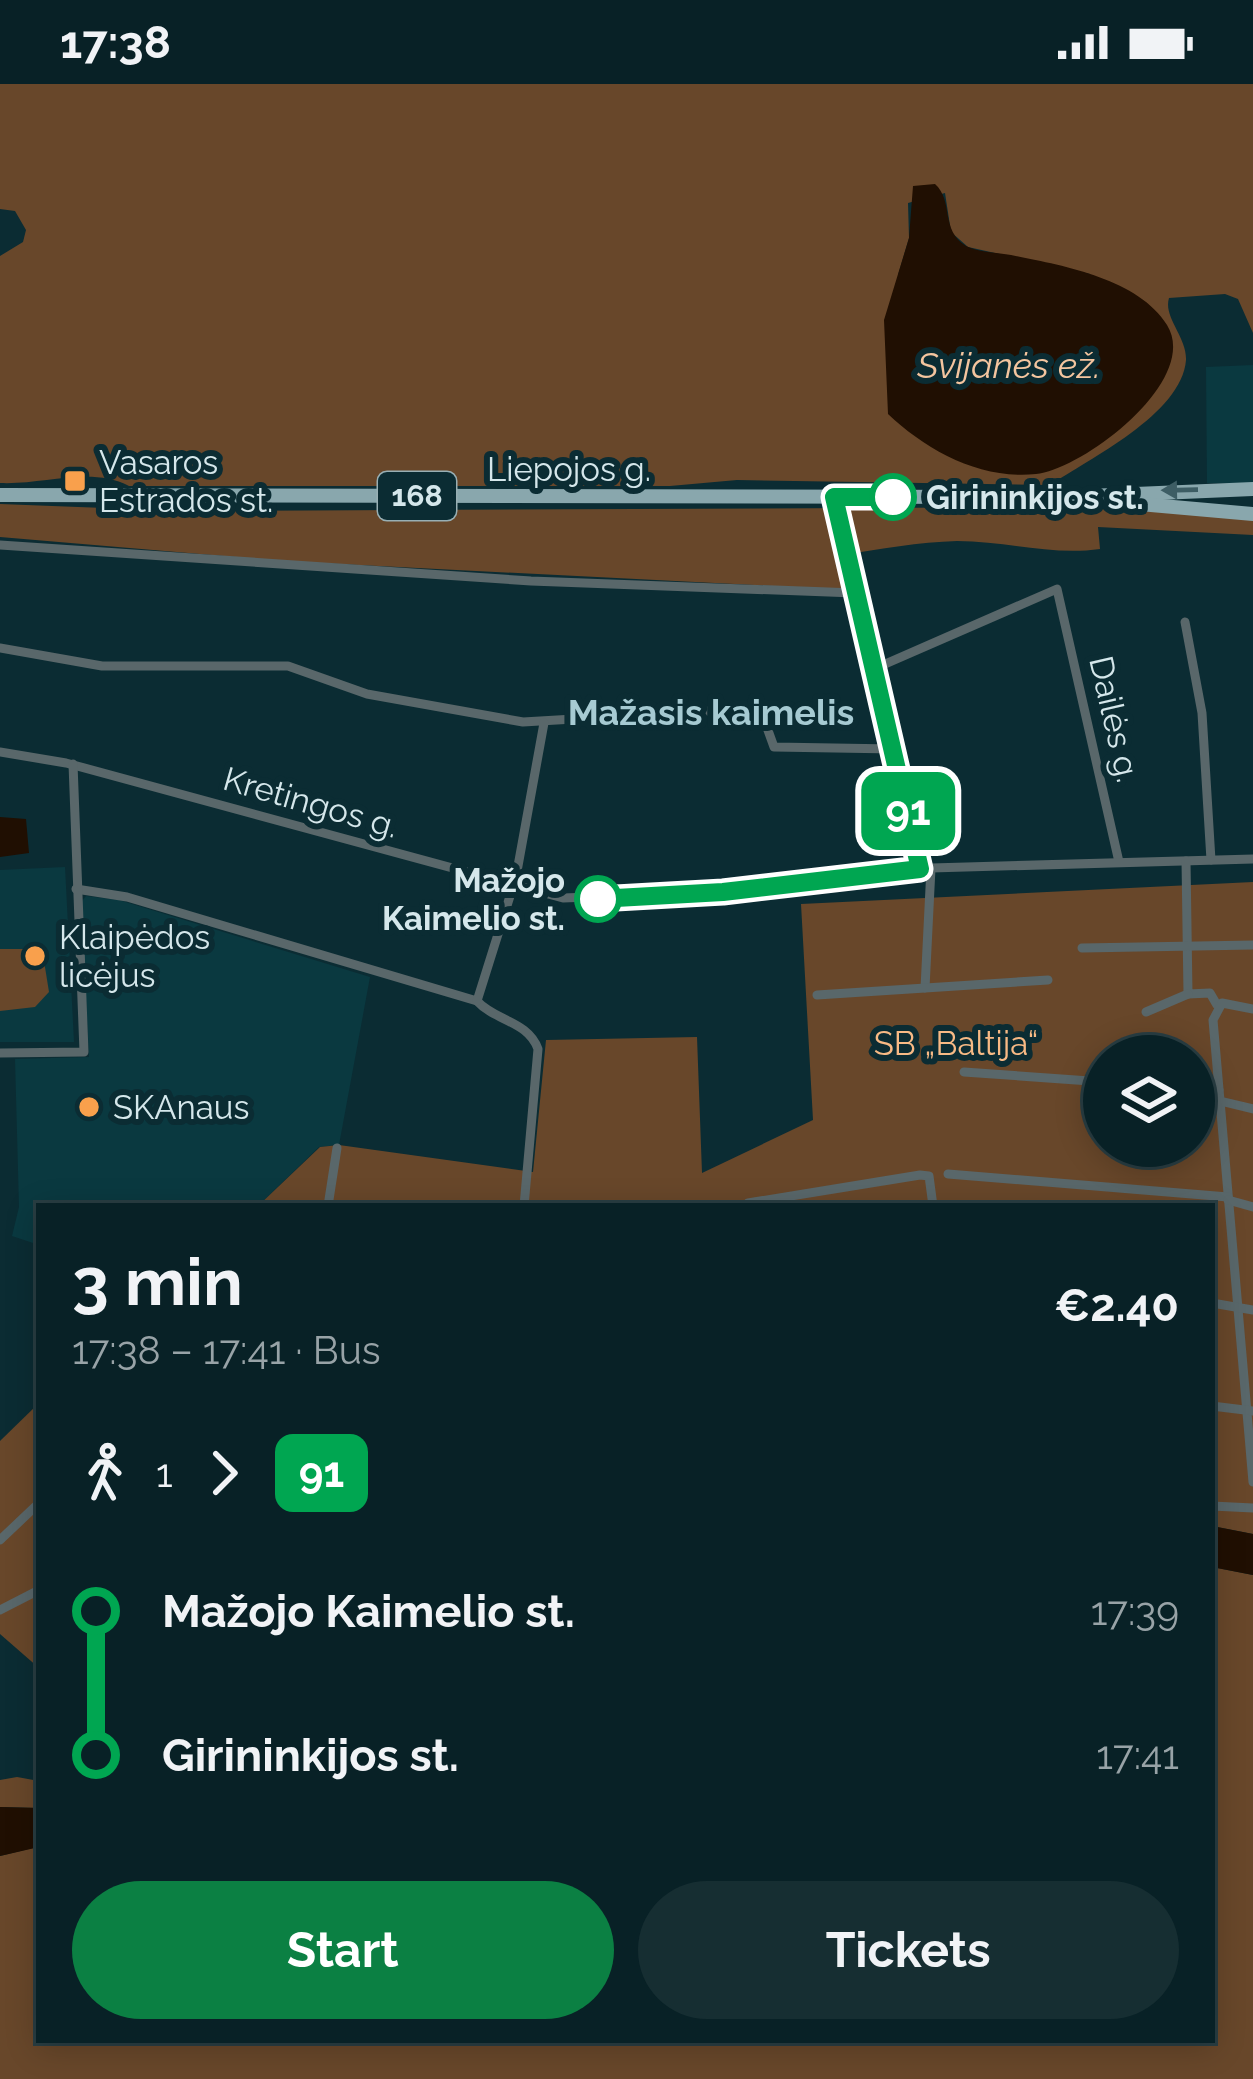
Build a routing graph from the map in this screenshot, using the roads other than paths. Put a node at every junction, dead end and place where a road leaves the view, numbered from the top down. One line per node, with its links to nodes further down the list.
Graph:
1 (1253, 489): 2 (main road, Liepojos g. / 168)
2 (1232, 490): 5 (main road, Liepojos g. / 168, one-way to 5); 6 (main road)
3 (0, 495): 4 (main road, Liepojos g. / 168)
4 (834, 497): 5 (main road, Liepojos g. / 168); 9 (street)
5 (1065, 497): 6 (main road, Liepojos g. / 168)
6 (1231, 513): 7 (main road, Liepojos g. / 168)
7 (1253, 514)
8 (0, 545): 9 (street)
9 (855, 593): 12 (street)
10 (1186, 622): 18 (street)
11 (0, 648): 13 (street)
12 (876, 668): 14 (street); 20 (street, Dailės g.)
13 (544, 723): 14 (street); 22 (street)
14 (895, 749): 21 (street)
15 (0, 752): 16 (street, Kretingos g.)
16 (73, 764): 22 (street, Kretingos g.); 23 (street)
17 (1253, 859): 18 (street, Kretingos g.)
18 (1211, 860): 19 (street, Kretingos g.)
19 (1186, 861): 20 (street, Kretingos g.); 25 (street)
20 (1119, 862): 21 (street, Kretingos g.)
21 (925, 869): 22 (street, Kretingos g.); 28 (street)
22 (513, 888): 31 (street)
23 (76, 889): 31 (street); 35 (street)
24 (1253, 945): 25 (street)
25 (1187, 946): 26 (street); 29 (street)
26 (1082, 948)
27 (1048, 980): 28 (street)
28 (925, 988): 30 (street)
29 (1188, 994): 32 (street); 34 (street)
30 (817, 995)
31 (477, 1001): 45 (street)
32 (1217, 1005): 33 (street); 39 (street)
33 (1253, 1009)
34 (1146, 1012)
35 (0, 1053)
36 (964, 1072): 37 (street)
37 (1083, 1080)
38 (1215, 1094): 39 (street)
39 (1219, 1095): 40 (street); 43 (street)
40 (1253, 1109)
41 (338, 1148): 44 (street)
42 (948, 1174): 43 (street)
43 (1228, 1198): 48 (street); 50 (street)
44 (329, 1203)
45 (524, 1203)
46 (748, 1203): 47 (street)
47 (933, 1203)
48 (1253, 1207)
49 (1215, 1303): 50 (street)
50 (1237, 1305): 51 (street); 53 (street)
51 (1253, 1310)
52 (1215, 1406): 53 (street)
53 (1249, 1410): 54 (street)
54 (1253, 1482)
55 (1215, 1506): 57 (street)
56 (36, 1507): 58 (street)
57 (1253, 1508)
58 (0, 1540)
59 (36, 1592): 60 (street)
60 (0, 1610)

